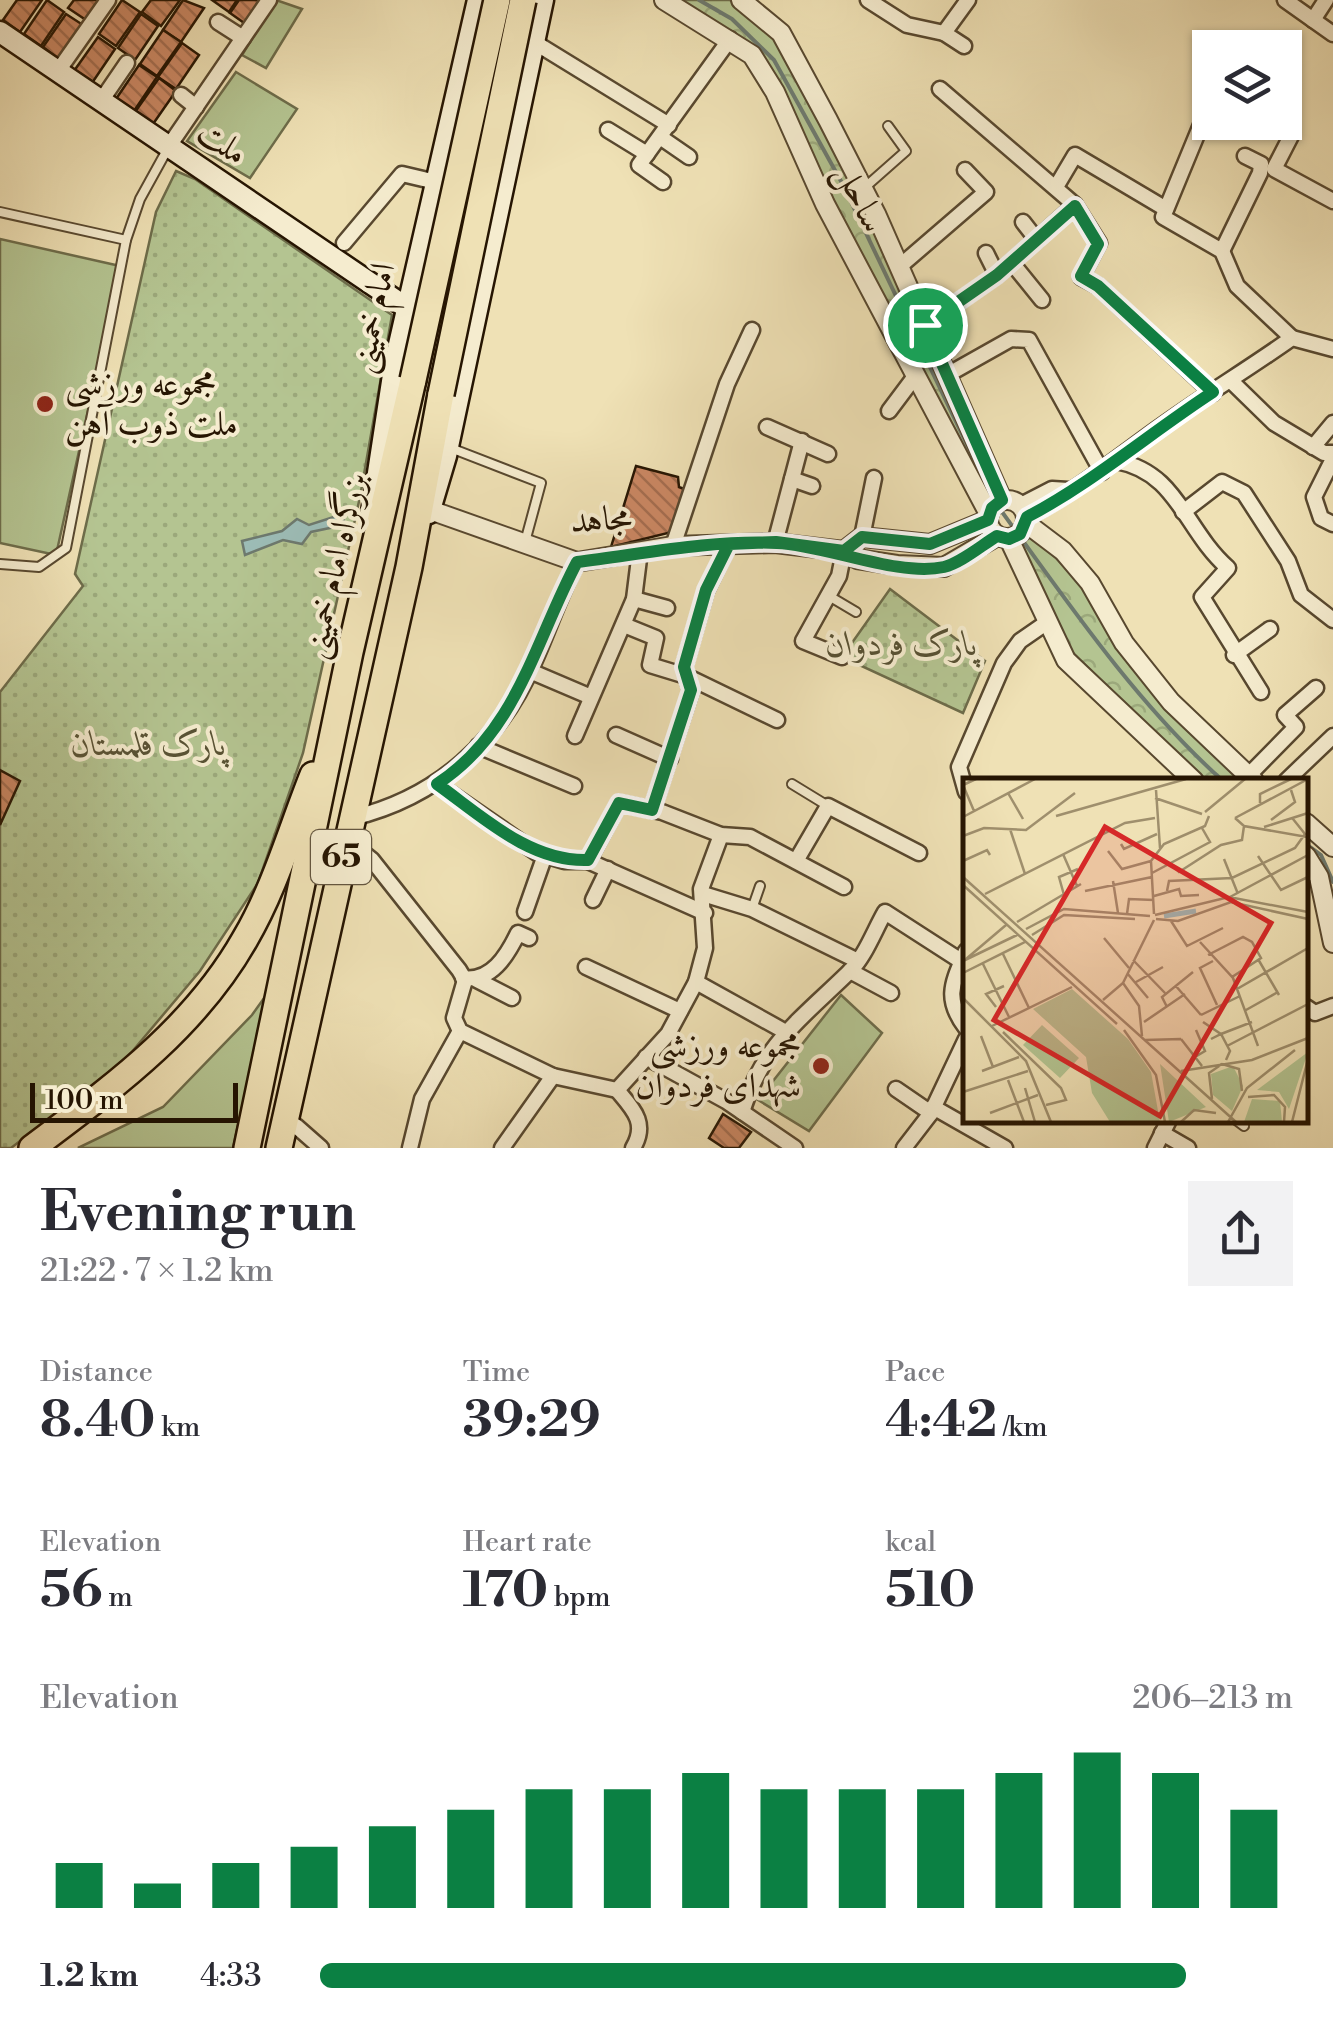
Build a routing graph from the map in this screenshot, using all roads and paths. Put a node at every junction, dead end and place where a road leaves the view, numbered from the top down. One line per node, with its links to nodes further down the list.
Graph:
1 (108, 0): 25 (street)
2 (269, 0): 18 (street)
3 (478, 0): 22 (main road, امام خمینی)
4 (496, 0): 104 (highway, بزرگراه امام خمینی / 65, bridge)
5 (524, 0): 95 (highway, 65, bridge)
6 (543, 0): 20 (main road)
7 (664, 0): 19 (street, ساحل)
8 (741, 0): 45 (street, ساحل)
9 (868, 0): 16 (street)
10 (968, 0): 16 (street)
11 (1284, 0): 13 (street)
12 (1326, 0): 13 (street)
13 (1313, 20): 17 (street)
14 (218, 22): 18 (street)
15 (0, 32): 25 (main road, ملت)
16 (944, 33): 21 (street)
17 (1333, 34)
18 (243, 38): 31 (street)
19 (730, 40): 34 (street); 65 (street, ساحل)
20 (534, 42): 24 (main road); 34 (street)
21 (964, 46)
22 (466, 51): 24 (main road); 26 (main road, امام خمینی)
23 (128, 64): 30 (street)
24 (529, 64): 29 (main road)
25 (58, 71): 30 (main road, ملت)
26 (460, 80): 29 (main road); 42 (main road, امام خمینی)
27 (940, 88): 44 (street)
28 (181, 95): 31 (street)
29 (522, 98): 73 (main road)
30 (102, 101): 37 (main road, ملت)
31 (196, 106): 37 (street)
32 (888, 126): 45 (lane)
33 (608, 130): 40 (street)
34 (664, 131): 39 (street); 40 (street)
35 (1195, 140): 49 (street)
36 (1289, 140): 46 (street)
37 (169, 146): 51 (lane); 60 (main road, ملت)
38 (1245, 156): 54 (street)
39 (689, 157)
40 (643, 160): 43 (street)
41 (964, 170): 57 (street)
42 (436, 182): 53 (street); 60 (main road, امام خمینی)
43 (663, 182)
44 (1056, 187): 47 (street); 49 (street)
45 (863, 189): 57 (street, ساحل)
46 (1333, 201)
47 (1075, 206): 52 (street); 68 (street)
48 (0, 212): 51 (lane)
49 (1165, 213): 54 (street)
50 (1022, 222): 52 (street)
51 (126, 240): 94 (lane)
52 (1038, 240): 56 (street)
53 (344, 243)
54 (1222, 251): 63 (street)
55 (986, 254): 58 (street)
56 (1012, 263): 58 (street); 59 (street)
57 (899, 267): 61 (street, ساحل)
58 (997, 275): 61 (street)
59 (1042, 300)
60 (407, 308): 104 (main road, امام خمینی)
61 (925, 325): 66 (street, ساحل)
62 (752, 330): 89 (street)
63 (1292, 338): 64 (street); 67 (street)
64 (1333, 349)
65 (916, 374): 69 (street); 84 (street, ساحل)
66 (947, 375): 78 (street); 84 (street, ساحل)
67 (1230, 382): 68 (street); 74 (street)
68 (1213, 392): 77 (street)
69 (889, 411)
70 (1333, 423): 74 (street)
71 (768, 426): 72 (street)
72 (802, 441): 75 (street); 79 (street)
73 (448, 446): 82 (main road); 90 (lane)
74 (1313, 446): 76 (street)
75 (828, 454)
76 (1333, 456): 85 (street)
77 (1116, 461): 78 (street); 83 (street)
78 (1102, 472): 84 (street)
79 (792, 478): 81 (street); 87 (street)
80 (874, 478): 86 (street)
81 (812, 486)
82 (430, 510): 90 (street, مجاهد); 95 (main road)
83 (1182, 512): 100 (street); 105 (street)
84 (1007, 519): 86 (street); 92 (street, مجاهد); 101 (street, ساحل); 120 (street, ساحل)
85 (1333, 524)
86 (862, 537): 92 (street)
87 (776, 542): 88 (street, مجاهد); 92 (street, مجاهد)
88 (729, 544): 89 (street, مجاهد); 108 (street)
89 (672, 546): 91 (street, مجاهد)
90 (524, 547): 93 (street, مجاهد)
91 (640, 551): 93 (street, مجاهد); 97 (street)
92 (844, 551): 96 (street)
93 (577, 562): 107 (street)
94 (0, 564)
95 (409, 567): 130 (highway, بزرگراه امام خمینی / 65)
96 (829, 596): 99 (lane); 106 (street)
97 (634, 599): 98 (street); 102 (street)
98 (668, 608)
99 (856, 612)
100 (1333, 620)
101 (1046, 623): 119 (street, ساحل); 123 (street)
102 (624, 625): 108 (street); 111 (street)
103 (1270, 629): 105 (street)
104 (350, 652): 112 (highway, بزرگراه امام خمینی / 65)
105 (1234, 655): 110 (street)
106 (842, 657)
107 (530, 672): 111 (street); 117 (street)
108 (686, 676): 113 (street); 118 (street)
109 (1316, 688): 121 (street)
110 (1261, 692)
111 (591, 697): 115 (street)
112 (340, 706): 171 (highway, 65); 172 (highway, بزرگراه امام خمینی)
113 (778, 720)
114 (616, 735): 118 (street)
115 (575, 736)
116 (1333, 736): 122 (street)
117 (478, 746): 124 (street); 126 (street)
118 (670, 759): 128 (street)
119 (1192, 778)
120 (1247, 778)
121 (1249, 778)
122 (1288, 778)
123 (963, 783)
124 (437, 784): 130 (street); 134 (street)
125 (792, 784): 127 (lane)
126 (574, 786)
127 (828, 806): 133 (street); 137 (street)
128 (652, 810): 131 (street); 136 (street)
129 (1308, 824): 132 (street)
130 (349, 828): 151 (street); 159 (highway, بزرگراه امام خمینی / 65)
131 (721, 835): 137 (street); 141 (street)
132 (1331, 841)
133 (919, 853)
134 (545, 855): 136 (street); 144 (street)
135 (1308, 859): 147 (street)
136 (588, 860): 138 (street)
137 (796, 861): 140 (street)
138 (608, 869): 142 (street); 145 (street)
139 (760, 886): 143 (lane)
140 (844, 887)
141 (703, 894): 143 (street); 145 (street)
142 (593, 900)
143 (752, 909): 149 (street)
144 (525, 912)
145 (705, 913): 152 (street)
146 (523, 936): 151 (street)
147 (1333, 943)
148 (963, 956): 149 (street); 158 (street)
149 (854, 966): 153 (street); 160 (street)
150 (586, 967): 157 (street)
151 (470, 979): 154 (street); 161 (street)
152 (696, 982): 157 (street); 160 (street)
153 (892, 993)
154 (512, 998)
155 (1333, 1006): 156 (street)
156 (1308, 1008)
157 (680, 1011): 163 (street)
158 (963, 1023)
159 (305, 1024): 170 (highway); 173 (highway, بزرگراه امام خمینی / 65)
160 (784, 1030): 168 (street)
161 (460, 1031): 164 (street); 175 (street)
162 (963, 1045): 167 (street)
163 (646, 1057): 166 (street); 168 (street)
164 (554, 1076): 166 (street); 176 (street)
165 (896, 1089): 167 (street)
166 (617, 1090): 177 (street)
167 (932, 1110): 179 (street); 180 (street)
168 (742, 1112): 178 (street)
169 (1166, 1127): 181 (street); 182 (street)
170 (297, 1137): 174 (street)
171 (32, 1148)
172 (247, 1148)
173 (279, 1148)
174 (321, 1148)
175 (410, 1148)
176 (502, 1148)
177 (633, 1148)
178 (795, 1148)
179 (904, 1148)
180 (1005, 1148)
181 (1155, 1148)
182 (1188, 1148)

